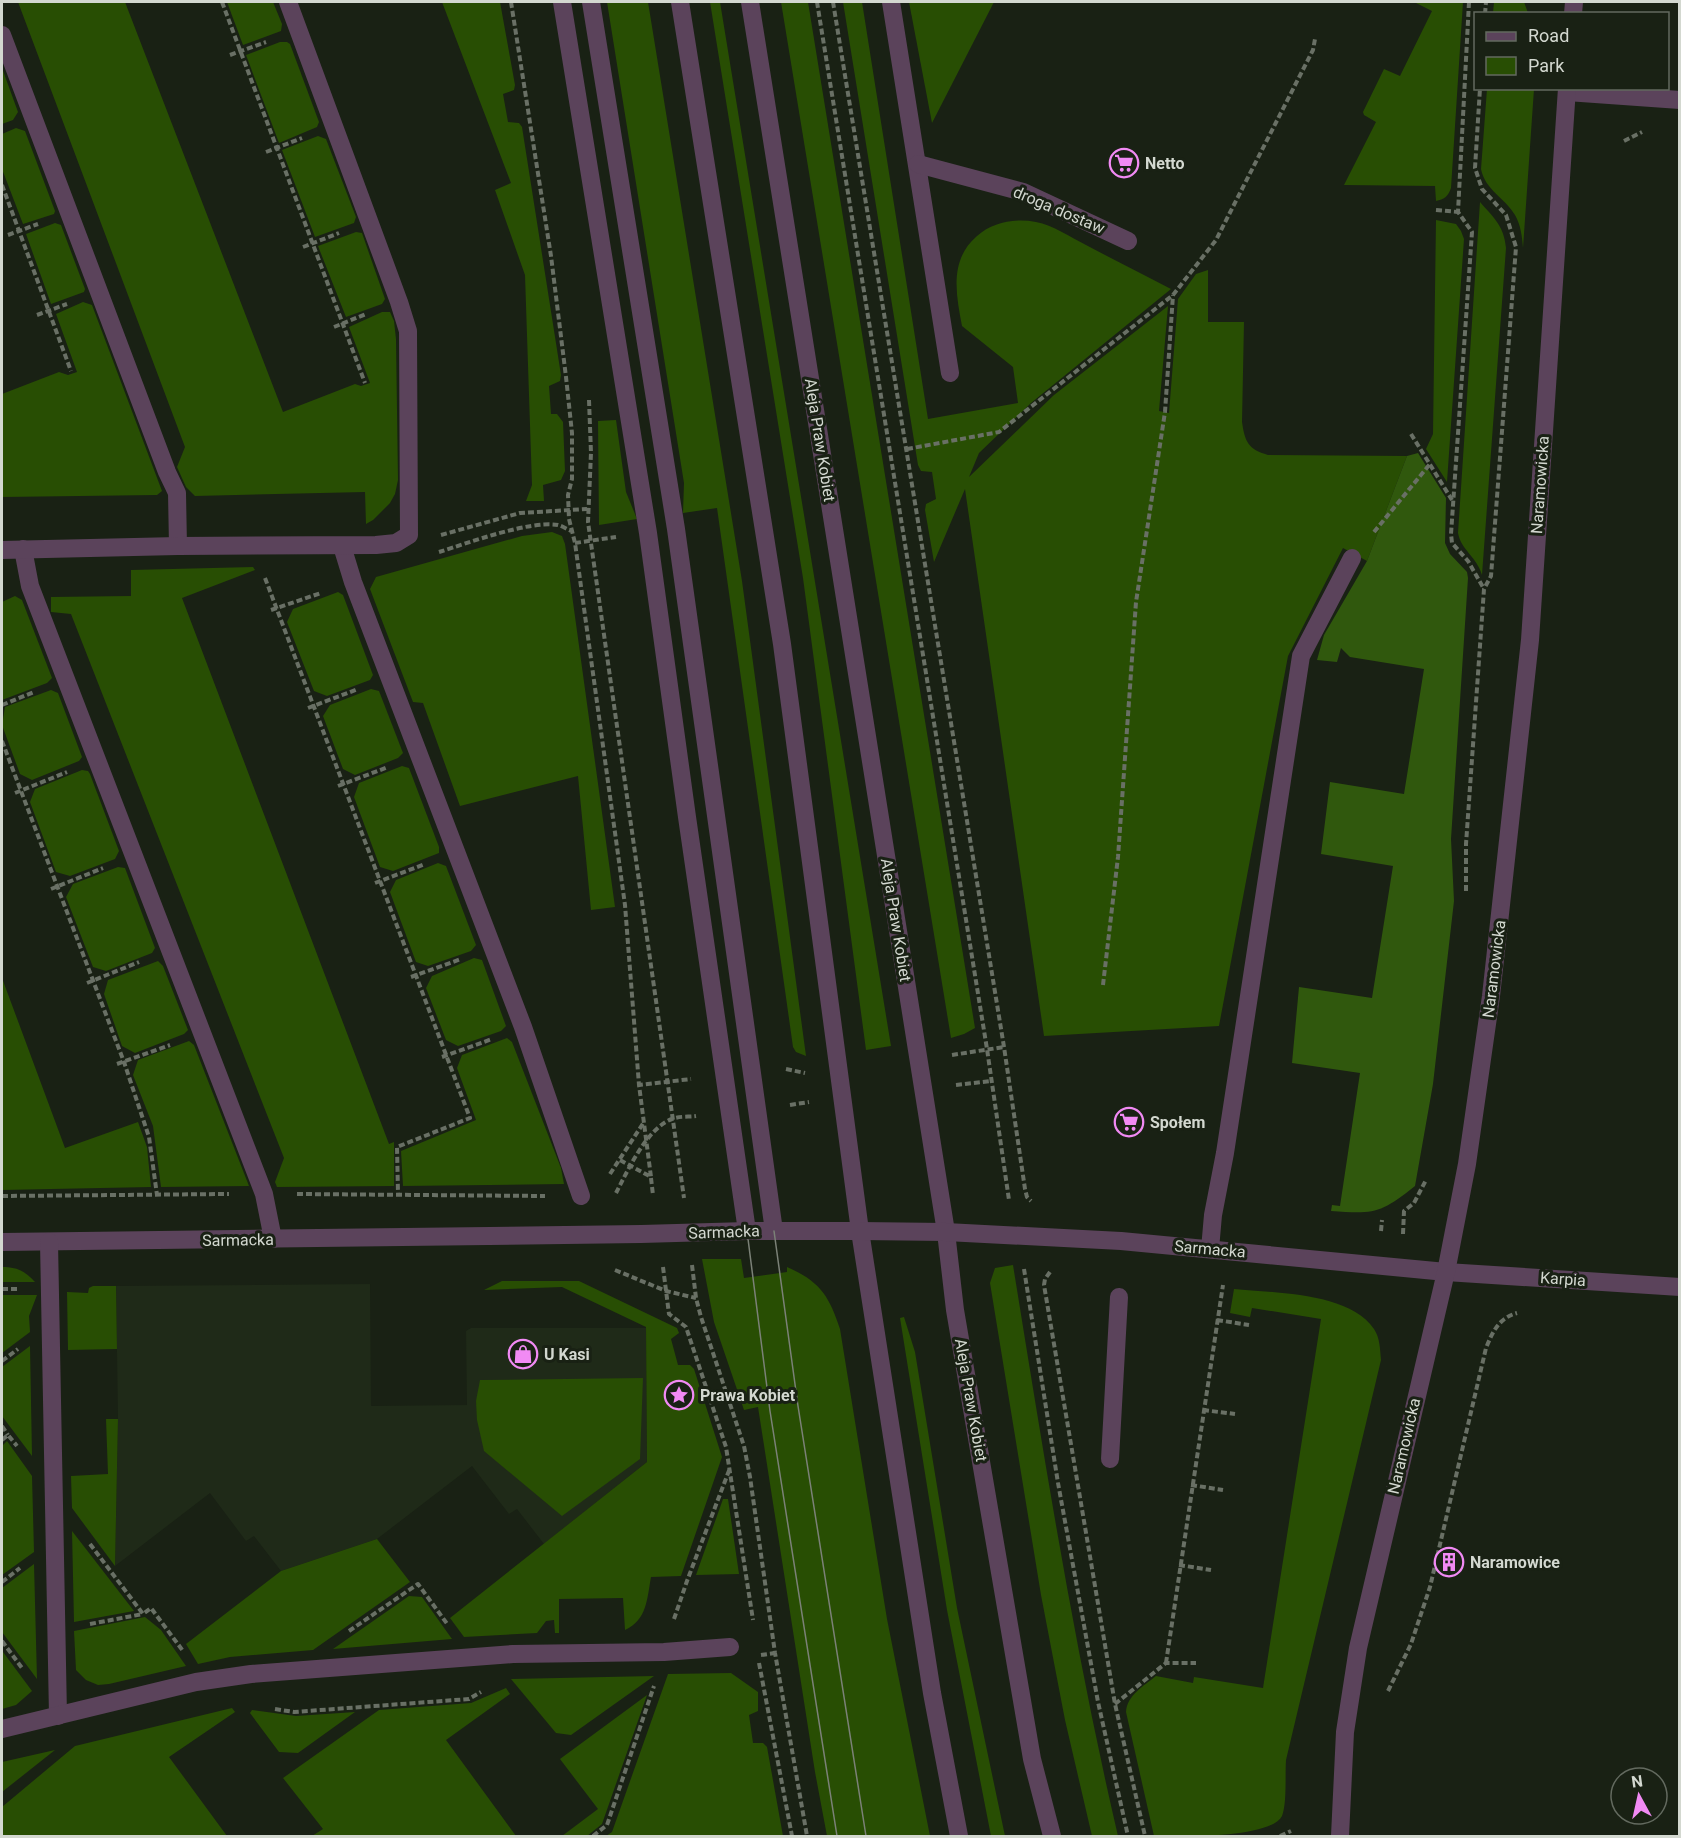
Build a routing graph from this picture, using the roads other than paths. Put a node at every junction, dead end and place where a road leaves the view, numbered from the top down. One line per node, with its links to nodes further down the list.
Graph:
1 (288, 2): 14 (street)
2 (562, 2): 19 (street)
3 (591, 2): 20 (street)
4 (680, 2): 21 (street)
5 (750, 2): 22 (street, Aleja Praw Kobiet)
6 (891, 2): 10 (street)
7 (2, 35): 13 (street)
8 (1567, 90): 9 (street); 27 (street, Naramowicka)
9 (1680, 100)
10 (918, 164): 11 (street, droga dostaw); 12 (street)
11 (1128, 241)
12 (950, 373)
13 (178, 546): 14 (street); 15 (street)
14 (342, 546): 18 (street)
15 (23, 549): 16 (street); 23 (street)
16 (2, 550)
17 (1352, 558): 26 (street)
18 (580, 1196)
19 (747, 1231): 20 (street, Sarmacka); 23 (street, Sarmacka)
20 (774, 1231): 21 (street, Sarmacka)
21 (860, 1231): 22 (street, Sarmacka); 35 (street)
22 (946, 1232): 26 (street, Sarmacka); 36 (street, Aleja Praw Kobiet)
23 (273, 1239): 25 (street, Sarmacka)
24 (2, 1242): 25 (street, Sarmacka)
25 (49, 1242): 32 (street)
26 (1210, 1249): 27 (street, Sarmacka)
27 (1446, 1272): 28 (street, Karpia); 34 (street, Naramowicka)
28 (1680, 1287)
29 (1119, 1297): 30 (street)
30 (1110, 1459)
31 (730, 1647): 32 (street)
32 (58, 1716): 33 (street)
33 (2, 1729)
34 (1338, 1835)
35 (959, 1836)
36 (1052, 1836)

